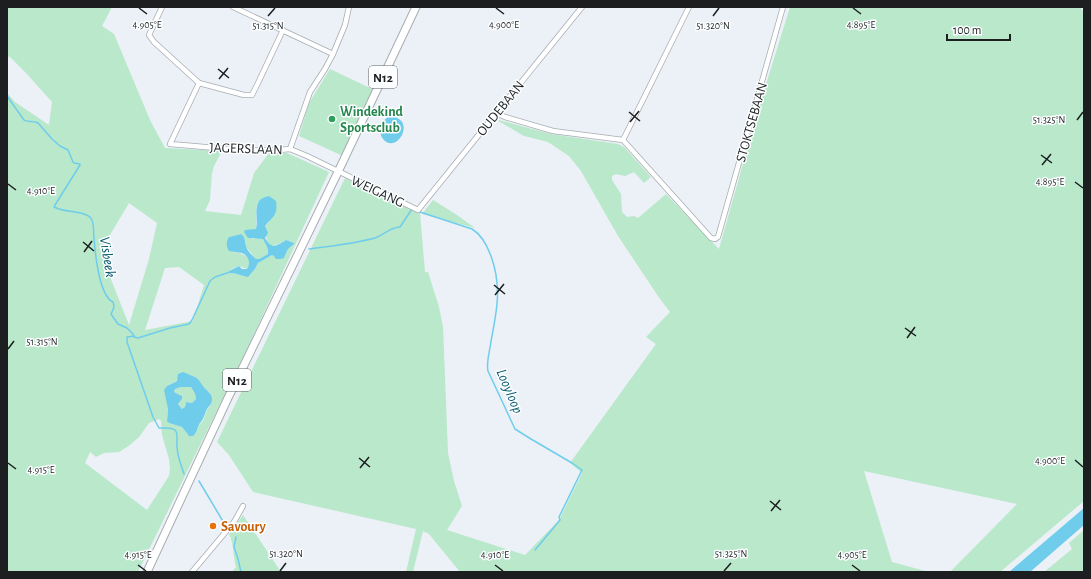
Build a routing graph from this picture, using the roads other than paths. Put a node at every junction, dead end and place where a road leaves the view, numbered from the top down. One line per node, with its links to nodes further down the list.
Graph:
1 (162, 7): 10 (street)
2 (233, 7): 8 (street)
3 (349, 7): 9 (street)
4 (416, 7): 14 (main road, N12)
5 (582, 7): 11 (street, OUDEBAAN)
6 (689, 7): 12 (street)
7 (784, 7): 12 (street, STOKTSEBAAN)
8 (283, 30): 9 (street); 10 (street)
9 (333, 54): 13 (street)
10 (199, 83): 13 (street, JAGERSLAAN)
11 (496, 113): 12 (street); 15 (street, OUDEBAAN)
12 (622, 140)
13 (290, 149): 14 (street, JAGERSLAAN)
14 (338, 172): 15 (street, WEIGANG); 17 (main road, N12)
15 (418, 210)
16 (243, 506): 18 (street)
17 (147, 572)
18 (192, 572)

